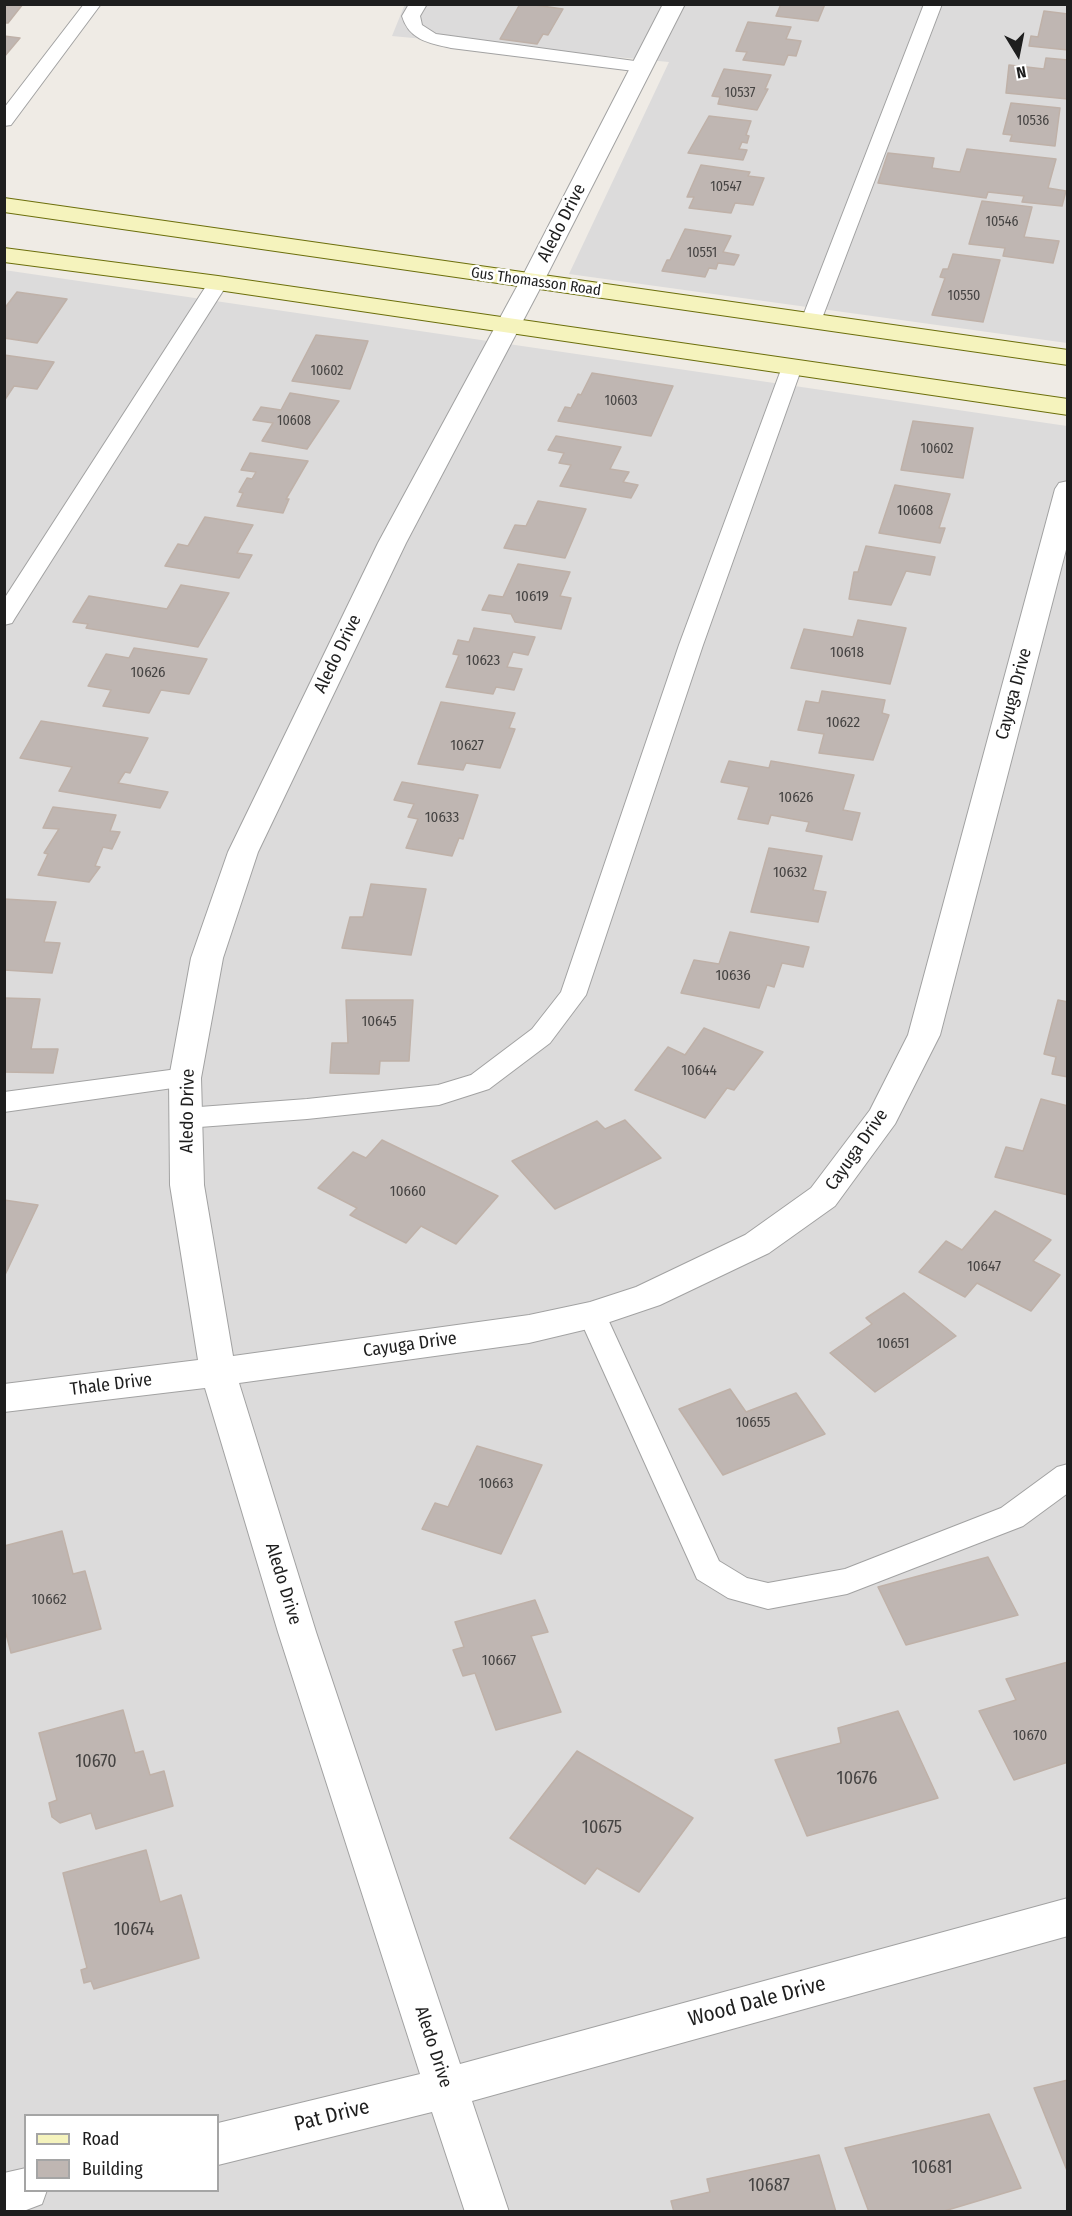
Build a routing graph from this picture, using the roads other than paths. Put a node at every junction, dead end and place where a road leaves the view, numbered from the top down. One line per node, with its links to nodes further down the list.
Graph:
1 (93, 4): 6 (lane)
2 (418, 4): 5 (lane)
3 (674, 4): 5 (street, Aledo Drive)
4 (933, 4): 11 (lane)
5 (642, 67): 9 (street, Aledo Drive)
6 (4, 121)
7 (4, 205): 9 (main road, Gus Thomasson Road)
8 (4, 255): 10 (main road)
9 (532, 281): 11 (main road, Gus Thomasson Road); 12 (street, Aledo Drive)
10 (218, 283): 12 (main road); 17 (lane)
11 (811, 321): 13 (main road, Gus Thomasson Road)
12 (508, 325): 14 (main road); 18 (street, Aledo Drive)
13 (1068, 358)
14 (792, 367): 15 (main road); 20 (lane)
15 (1068, 407)
16 (1068, 489): 21 (street, Cayuga Drive)
17 (4, 618)
18 (185, 1078): 19 (lane); 20 (street, Aledo Drive)
19 (4, 1102)
20 (186, 1118): 22 (street, Aledo Drive)
21 (592, 1315): 22 (street, Cayuga Drive); 24 (lane)
22 (218, 1372): 23 (street, Thale Drive); 26 (street, Aledo Drive)
23 (4, 1398)
24 (1068, 1476)
25 (1068, 1917): 26 (street, Wood Dale Drive)
26 (446, 2088): 27 (street, Pat Drive); 30 (street, Aledo Drive)
27 (219, 2144)
28 (24, 2189): 29 (street)
29 (4, 2194)
30 (487, 2211)

